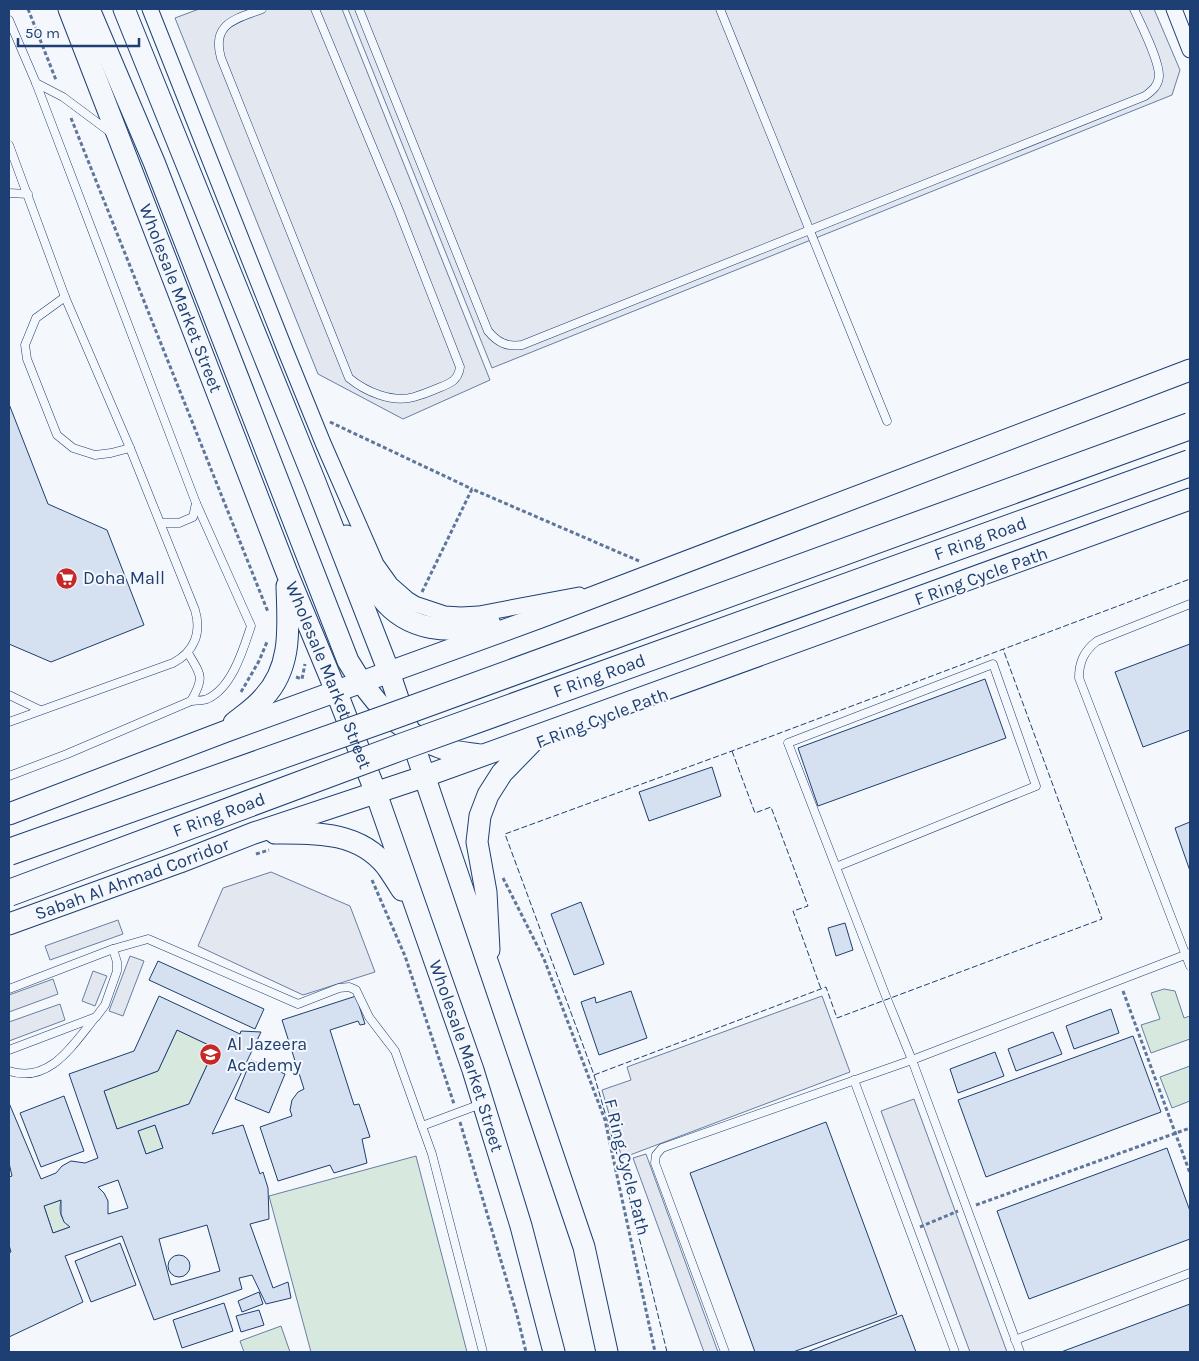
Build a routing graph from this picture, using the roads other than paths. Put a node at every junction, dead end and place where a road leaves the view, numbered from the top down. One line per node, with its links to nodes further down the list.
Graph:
1 (69, 9): 14 (main road, Wholesale Market Street)
2 (89, 9): 35 (main road)
3 (124, 9): 25 (main road)
4 (150, 9): 30 (street)
5 (262, 9): 6 (lane)
6 (315, 9)
7 (359, 9): 18 (lane)
8 (720, 9): 18 (lane)
9 (1134, 9): 18 (lane)
10 (1174, 9): 12 (street)
11 (9, 20): 13 (lane)
12 (1189, 46)
13 (36, 83): 14 (lane); 27 (lane)
14 (119, 140): 29 (main road, Wholesale Market Street)
15 (9, 145): 17 (lane)
16 (9, 193): 17 (lane)
17 (28, 194): 19 (lane)
18 (809, 229): 21 (lane)
19 (65, 297): 23 (lane); 23 (lane)
20 (1190, 370): 30 (main road)
21 (887, 421)
22 (1190, 426): 50 (highway, F Ring Road, bridge)
23 (130, 448): 28 (lane)
24 (1190, 463): 52 (highway, F Ring Road, bridge)
25 (315, 482): 32 (main road); 34 (main road)
26 (1190, 499): 43 (main road, F Ring Road)
27 (196, 503): 28 (lane); 38 (lane)
28 (161, 523): 33 (lane)
29 (287, 573): 36 (main road, Wholesale Market Street); 41 (main road)
30 (610, 590): 32 (main road)
31 (1190, 604): 56 (lane)
32 (541, 617): 34 (main road)
33 (188, 652): 38 (lane); 39 (lane)
34 (389, 672): 35 (main road); 42 (main road)
35 (360, 682): 36 (main road); 42 (main road)
36 (336, 691): 41 (main road); 47 (main road, Wholesale Market Street)
37 (9, 694): 39 (lane)
38 (191, 701): 45 (lane)
39 (40, 710): 40 (lane)
40 (9, 722)
41 (224, 732): 48 (main road)
42 (409, 732): 44 (main road); 46 (main road)
43 (540, 734): 44 (main road, F Ring Road); 58 (main road)
44 (482, 756): 46 (main road, F Ring Road)
45 (9, 776)
46 (424, 777): 47 (main road, F Ring Road); 58 (main road)
47 (376, 793): 49 (main road, F Ring Road); 53 (main road, Wholesale Market Street)
48 (9, 814)
49 (254, 833): 53 (main road); 54 (main road, Sabah Al Ahmad Corridor)
50 (9, 852)
51 (836, 868): 51 (lane); 62 (lane)
52 (9, 893)
53 (419, 916): 65 (main road, Wholesale Market Street)
54 (9, 924)
55 (113, 950): 59 (lane); 60 (lane); 66 (lane)
56 (1188, 954): 57 (lane); 62 (lane)
57 (1190, 966)
58 (490, 972): 71 (main road)
59 (9, 989)
60 (96, 1017): 61 (lane); 63 (lane)
61 (9, 1050)
62 (912, 1060): 64 (lane); 68 (lane)
63 (9, 1071)
64 (854, 1080): 72 (lane); 73 (lane)
65 (483, 1104): 66 (lane); 70 (main road, Wholesale Market Street)
66 (422, 1126): 69 (lane)
67 (1190, 1273): 68 (lane)
68 (1015, 1340): 74 (lane)
69 (483, 1352)
70 (554, 1352)
71 (607, 1352)
72 (725, 1352)
73 (955, 1352)
74 (1020, 1352)

